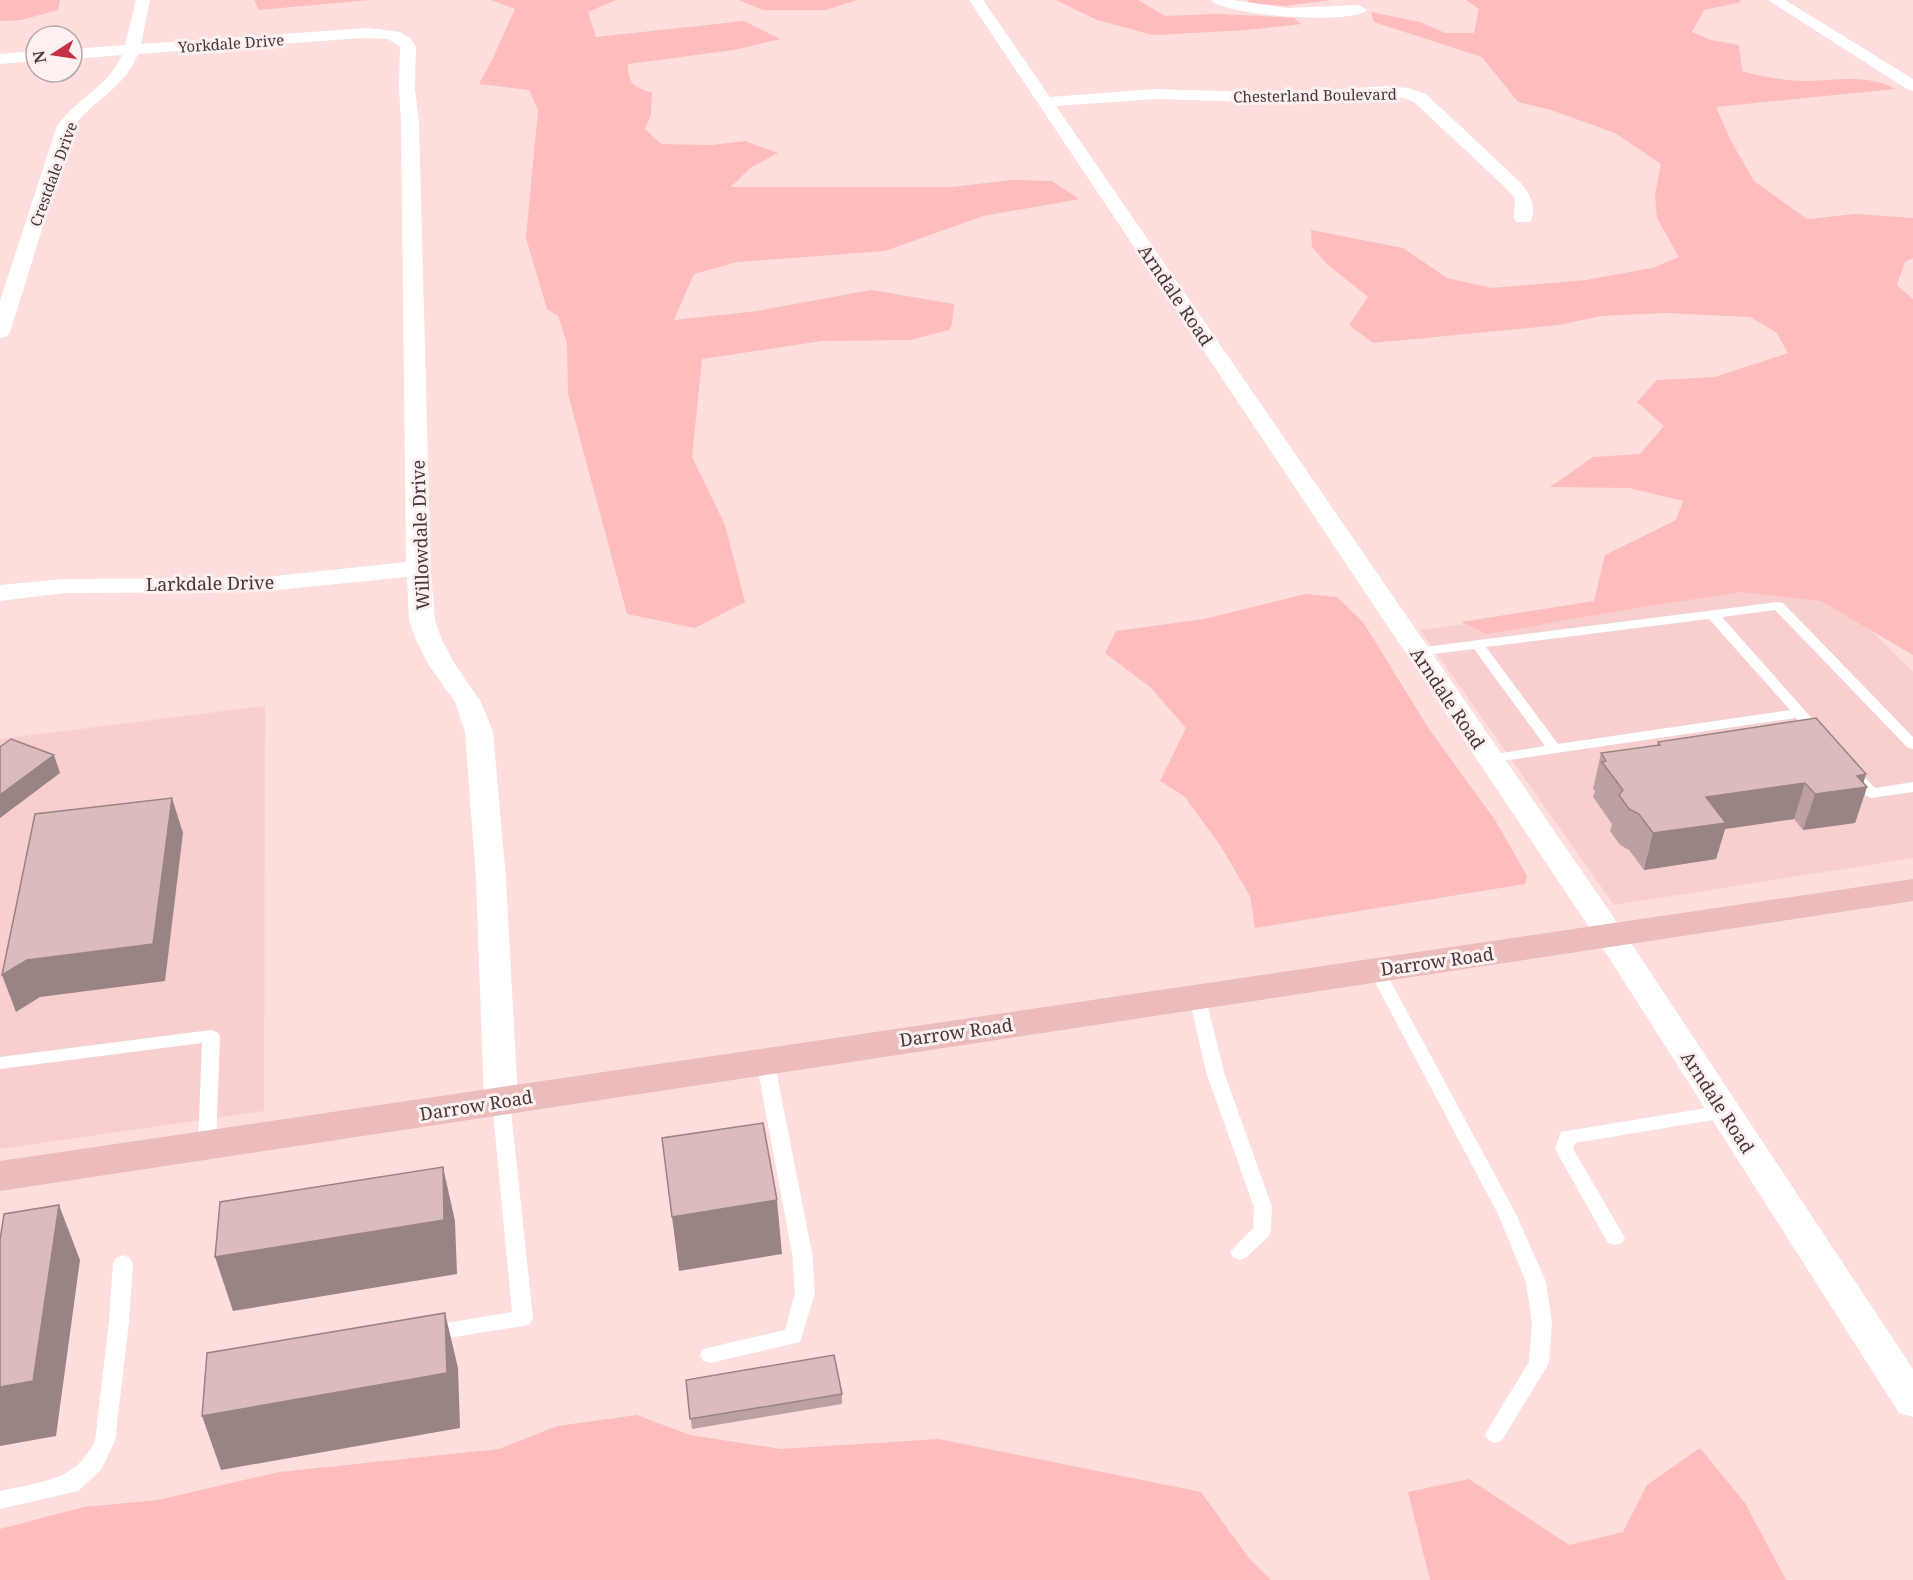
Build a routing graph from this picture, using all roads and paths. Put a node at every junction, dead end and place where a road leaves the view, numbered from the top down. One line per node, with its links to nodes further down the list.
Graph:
1 (143, 0): 7 (street, Crestdale Drive)
2 (976, 0): 12 (street, Arndale Road)
3 (1218, 0): 5 (street)
4 (1775, 0): 11 (street)
5 (1359, 10)
6 (391, 35): 7 (street, Yorkdale Drive); 15 (street, Willowdale Drive)
7 (131, 50): 8 (street, Yorkdale Drive); 14 (street, Crestdale Drive)
8 (84, 53)
9 (24, 58): 10 (street)
10 (0, 59)
11 (1913, 86)
12 (1045, 102): 13 (street, Chesterland Boulevard); 19 (street, Arndale Road)
13 (1523, 218)
14 (0, 332)
15 (420, 568): 16 (street, Larkdale Drive); 33 (street, Willowdale Drive)
16 (0, 592)
17 (1712, 614): 18 (lane); 20 (lane); 21 (lane)
18 (1477, 644): 19 (lane); 23 (lane)
19 (1417, 652): 24 (street, Arndale Road)
20 (1800, 713): 22 (lane); 23 (lane)
21 (1913, 745)
22 (1831, 749)
23 (1554, 750): 24 (lane)
24 (1489, 759): 28 (street, Arndale Road)
25 (1847, 767): 26 (lane)
26 (1913, 787)
27 (1913, 890): 28 (main road, Darrow Road)
28 (1610, 936): 29 (main road, Darrow Road); 34 (street, Arndale Road)
29 (1376, 969): 30 (main road, Darrow Road); 43 (lane)
30 (1197, 996): 31 (main road, Darrow Road); 38 (lane)
31 (765, 1060): 33 (main road, Darrow Road); 41 (lane)
32 (0, 1063): 35 (lane)
33 (501, 1101): 35 (main road, Darrow Road); 40 (lane)
34 (1725, 1112): 37 (lane); 42 (street, Arndale Road)
35 (207, 1145): 36 (main road, Darrow Road)
36 (0, 1176)
37 (1615, 1238)
38 (1240, 1252)
39 (123, 1263): 44 (lane)
40 (406, 1337)
41 (710, 1355)
42 (1913, 1401)
43 (1495, 1434)
44 (0, 1500)

